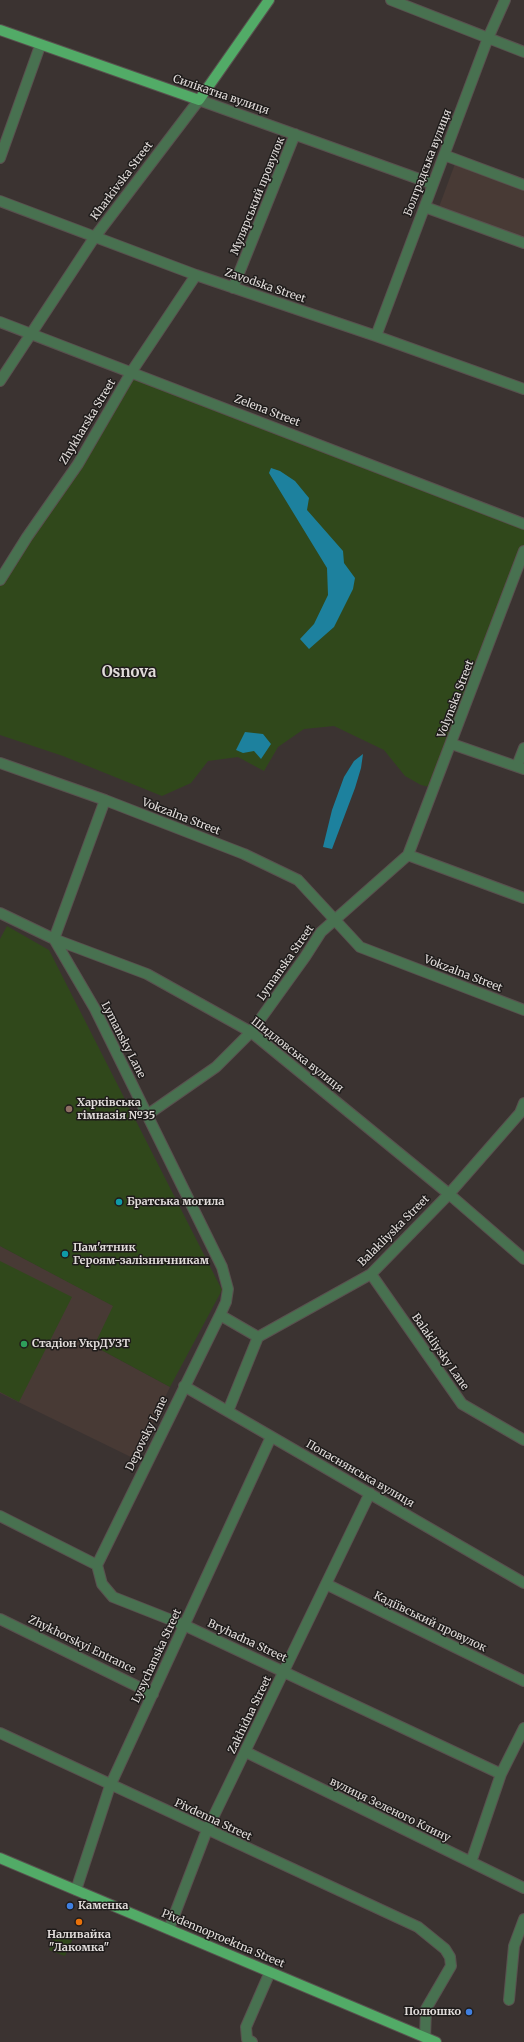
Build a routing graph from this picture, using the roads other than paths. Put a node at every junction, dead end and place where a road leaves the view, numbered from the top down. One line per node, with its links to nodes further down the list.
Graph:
1 (269, 0): 8 (main road, Kharkivska Street)
2 (392, 0): 5 (street)
3 (505, 0): 5 (street, Болградська вулиця)
4 (0, 30): 6 (main road, Силікатна вулиця)
5 (488, 38): 7 (street); 10 (street, Болградська вулиця)
6 (40, 46): 8 (main road, Силікатна вулиця); 11 (street)
7 (524, 52)
8 (199, 100): 9 (street, Силікатна вулиця); 16 (street, Kharkivska Street)
9 (296, 134): 12 (street, Силікатна вулиця); 19 (street, Мулярський провулок)
10 (444, 154): 12 (street, Болградська вулиця); 13 (street)
11 (0, 158)
12 (433, 184): 15 (street, Болградська вулиця)
13 (524, 185)
14 (0, 201): 16 (street, Zavodska Street)
15 (425, 207): 17 (street); 22 (street, Болградська вулиця)
16 (94, 238): 18 (street, Zavodska Street); 21 (street, Kharkivska Street)
17 (524, 243)
18 (196, 275): 19 (street, Zavodska Street); 23 (street, Zhykharska Street)
19 (233, 288): 22 (street, Zavodska Street)
20 (0, 322): 21 (street, Zelena Street)
21 (32, 333): 23 (street, Zelena Street); 24 (street, Kharkivska Street)
22 (376, 336): 25 (street, Zavodska Street)
23 (132, 371): 26 (street, Zelena Street); 28 (street, Zhykharska Street)
24 (0, 381)
25 (524, 390)
26 (524, 524)
27 (524, 551): 29 (street, Volynska Street)
28 (0, 580)
29 (452, 744): 32 (street); 34 (street, Volynska Street)
30 (524, 748): 32 (street)
31 (0, 763): 33 (street, Vokzalna Street)
32 (521, 768)
33 (105, 800): 37 (street, Vokzalna Street); 38 (street)
34 (408, 854): 35 (street); 37 (street)
35 (524, 898)
36 (0, 913): 38 (street, Шидловська вулиця)
37 (336, 920): 39 (street, Vokzalna Street); 40 (street, Lymanska Street)
38 (54, 939): 40 (street, Шидловська вулиця); 42 (street, Lymansky Lane)
39 (524, 1010)
40 (252, 1032): 42 (street, Lymanska Street); 43 (street, Шидловська вулиця)
41 (523, 1110): 43 (street, Balakliyska Street)
42 (147, 1115): 46 (street, Lymansky Lane)
43 (449, 1194): 44 (street, Шидловська вулиця); 45 (street, Balakliyska Street)
44 (524, 1259)
45 (371, 1274): 47 (street, Balakliyska Street); 51 (street, Balakliysky Lane)
46 (220, 1315): 47 (street); 48 (street, Depovsky Lane)
47 (258, 1337): 49 (street)
48 (184, 1386): 49 (street, Попаснянська вулиця); 54 (street, Depovsky Lane)
49 (228, 1411): 50 (street, Попаснянська вулиця)
50 (270, 1437): 52 (street, Попаснянська вулиця); 58 (street, Lysychanska Street)
51 (524, 1440)
52 (370, 1493): 55 (street, Попаснянська вулиця); 56 (street, Zakhidna Street)
53 (0, 1516): 54 (street)
54 (97, 1565): 58 (street, Bryhadna Street)
55 (524, 1583)
56 (326, 1584): 59 (street, Zakhidna Street); 60 (street, Кадіївський провулок)
57 (0, 1619): 61 (street, Zhykhorskyi Entrance)
58 (184, 1625): 59 (street, Bryhadna Street); 61 (street, Lysychanska Street)
59 (285, 1672): 64 (street, Zakhidna Street); 65 (street, Bryhadna Street)
60 (524, 1681)
61 (153, 1694): 66 (street, Lysychanska Street)
62 (524, 1728): 65 (street)
63 (0, 1733): 66 (street, Pivdenna Street)
64 (246, 1752): 67 (street, Zakhidna Street); 69 (street, вулиця Зеленого Клину)
65 (501, 1774): 69 (street)
66 (110, 1786): 67 (street, Pivdenna Street); 71 (street, Lysychanska Street)
67 (207, 1830): 73 (street, Zakhidna Street); 76 (street, Pivdenna Street)
68 (0, 1858): 71 (main road, Pivdennoproektna Street)
69 (471, 1862): 70 (street, вулиця Зеленого Клину)
70 (524, 1888)
71 (76, 1890): 73 (main road, Pivdennoproektna Street)
72 (524, 1919): 75 (street)
73 (169, 1929): 74 (main road, Pivdennoproektna Street)
74 (270, 1972): 76 (main road, Pivdennoproektna Street); 77 (street)
75 (509, 2000)
76 (425, 2038): 78 (main road, Pivdennoproektna Street)
77 (252, 2042)
78 (436, 2042)

